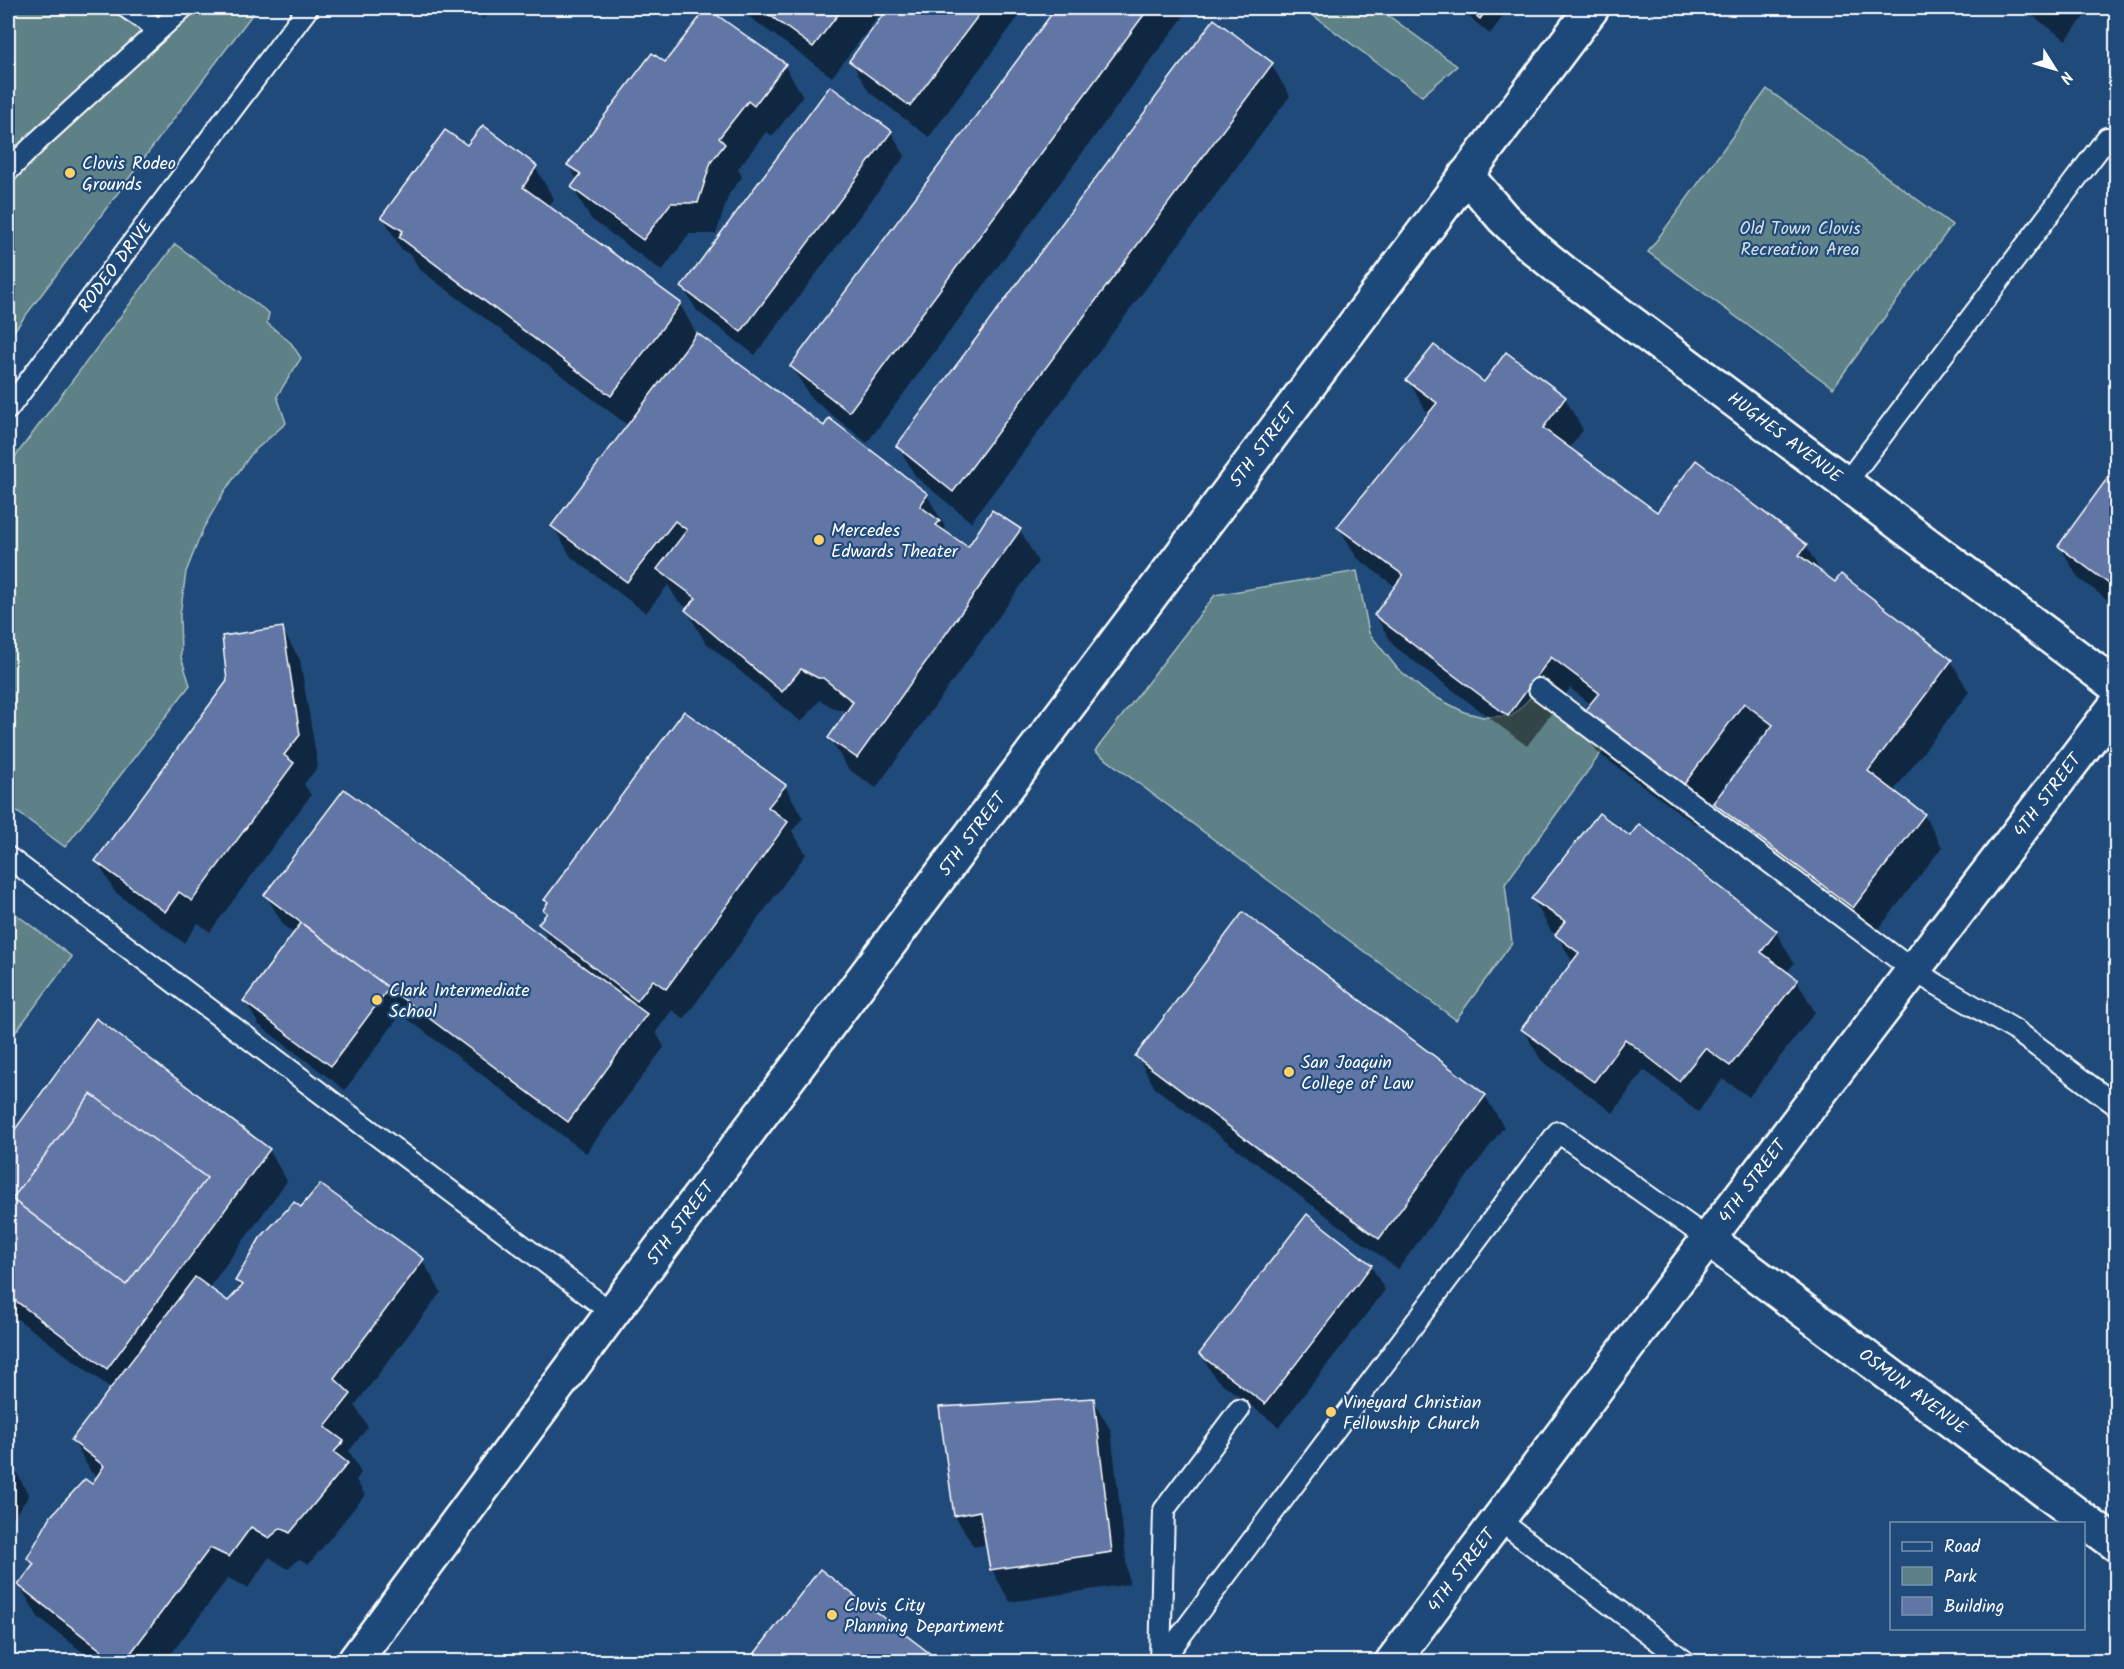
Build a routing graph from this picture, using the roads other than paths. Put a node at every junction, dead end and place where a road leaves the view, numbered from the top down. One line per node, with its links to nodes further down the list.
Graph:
1 (127, 8): 5 (lane)
2 (183, 8): 5 (lane)
3 (308, 8): 9 (lane, RODEO DRIVE)
4 (1592, 8): 8 (street, 5TH STREET)
5 (158, 29): 7 (lane)
6 (2116, 146): 10 (lane)
7 (8, 171)
8 (1466, 175): 10 (street, HUGHES AVENUE); 18 (street, 5TH STREET)
9 (8, 409)
10 (1846, 483): 11 (street, HUGHES AVENUE)
11 (2116, 686)
12 (1539, 688): 15 (lane)
13 (2116, 705): 15 (street, 4TH STREET)
14 (8, 857): 18 (lane)
15 (1914, 971): 16 (lane); 17 (street, 4TH STREET)
16 (2116, 1105)
17 (1708, 1239): 20 (street, 4TH STREET); 21 (street, OSMUN AVENUE); 22 (lane)
18 (612, 1313): 23 (street, 5TH STREET)
19 (1239, 1410): 22 (lane)
20 (1499, 1520): 24 (street, 4TH STREET); 25 (lane)
21 (2116, 1544)
22 (1161, 1661)
23 (354, 1662)
24 (1392, 1662)
25 (1686, 1662)

